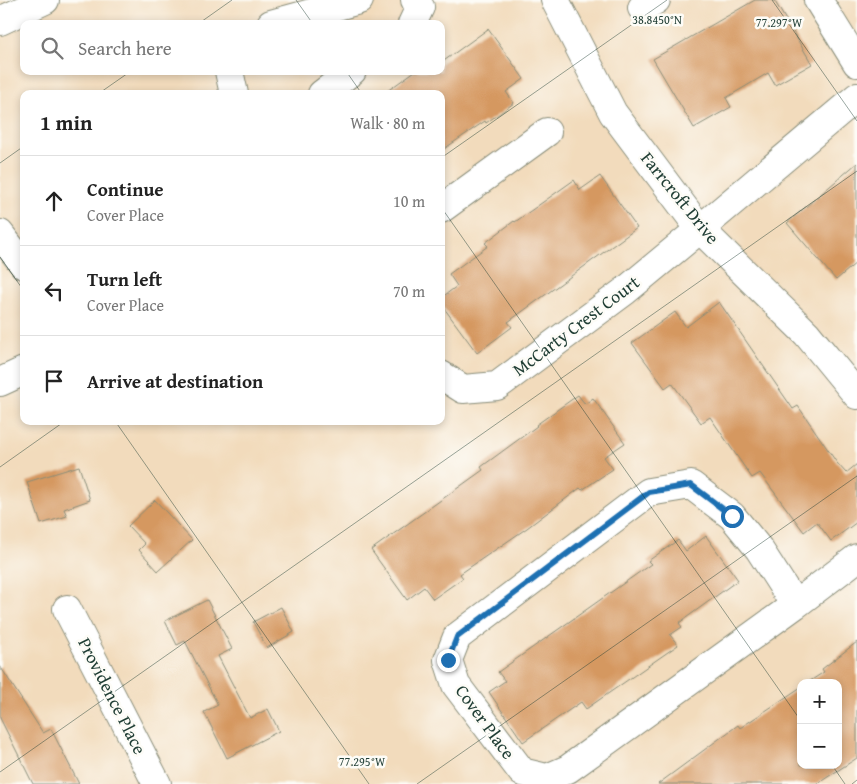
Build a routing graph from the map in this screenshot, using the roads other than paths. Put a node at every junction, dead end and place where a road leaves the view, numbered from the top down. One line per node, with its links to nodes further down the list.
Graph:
1 (45, 0): 8 (street)
2 (360, 0): 6 (street)
3 (415, 0): 7 (street)
4 (555, 0): 17 (street, Farrcroft Drive)
5 (818, 0): 9 (street)
6 (286, 20)
7 (414, 20)
8 (0, 21)
9 (857, 63)
10 (230, 75): 12 (street)
11 (347, 75): 13 (street)
12 (233, 90)
13 (327, 90)
14 (857, 97): 17 (street, McCarty Crest Court)
15 (547, 132): 16 (street)
16 (445, 206)
17 (700, 229): 21 (street, McCarty Crest Court); 23 (street, Farrcroft Drive)
18 (0, 234): 19 (street)
19 (20, 260)
20 (20, 373): 22 (street)
21 (445, 378)
22 (0, 382)
23 (857, 395)
24 (857, 558): 25 (street, Cover Place)
25 (795, 605): 25 (street, Cover Place)
26 (67, 609): 27 (street, Providence Place)
27 (157, 784)

